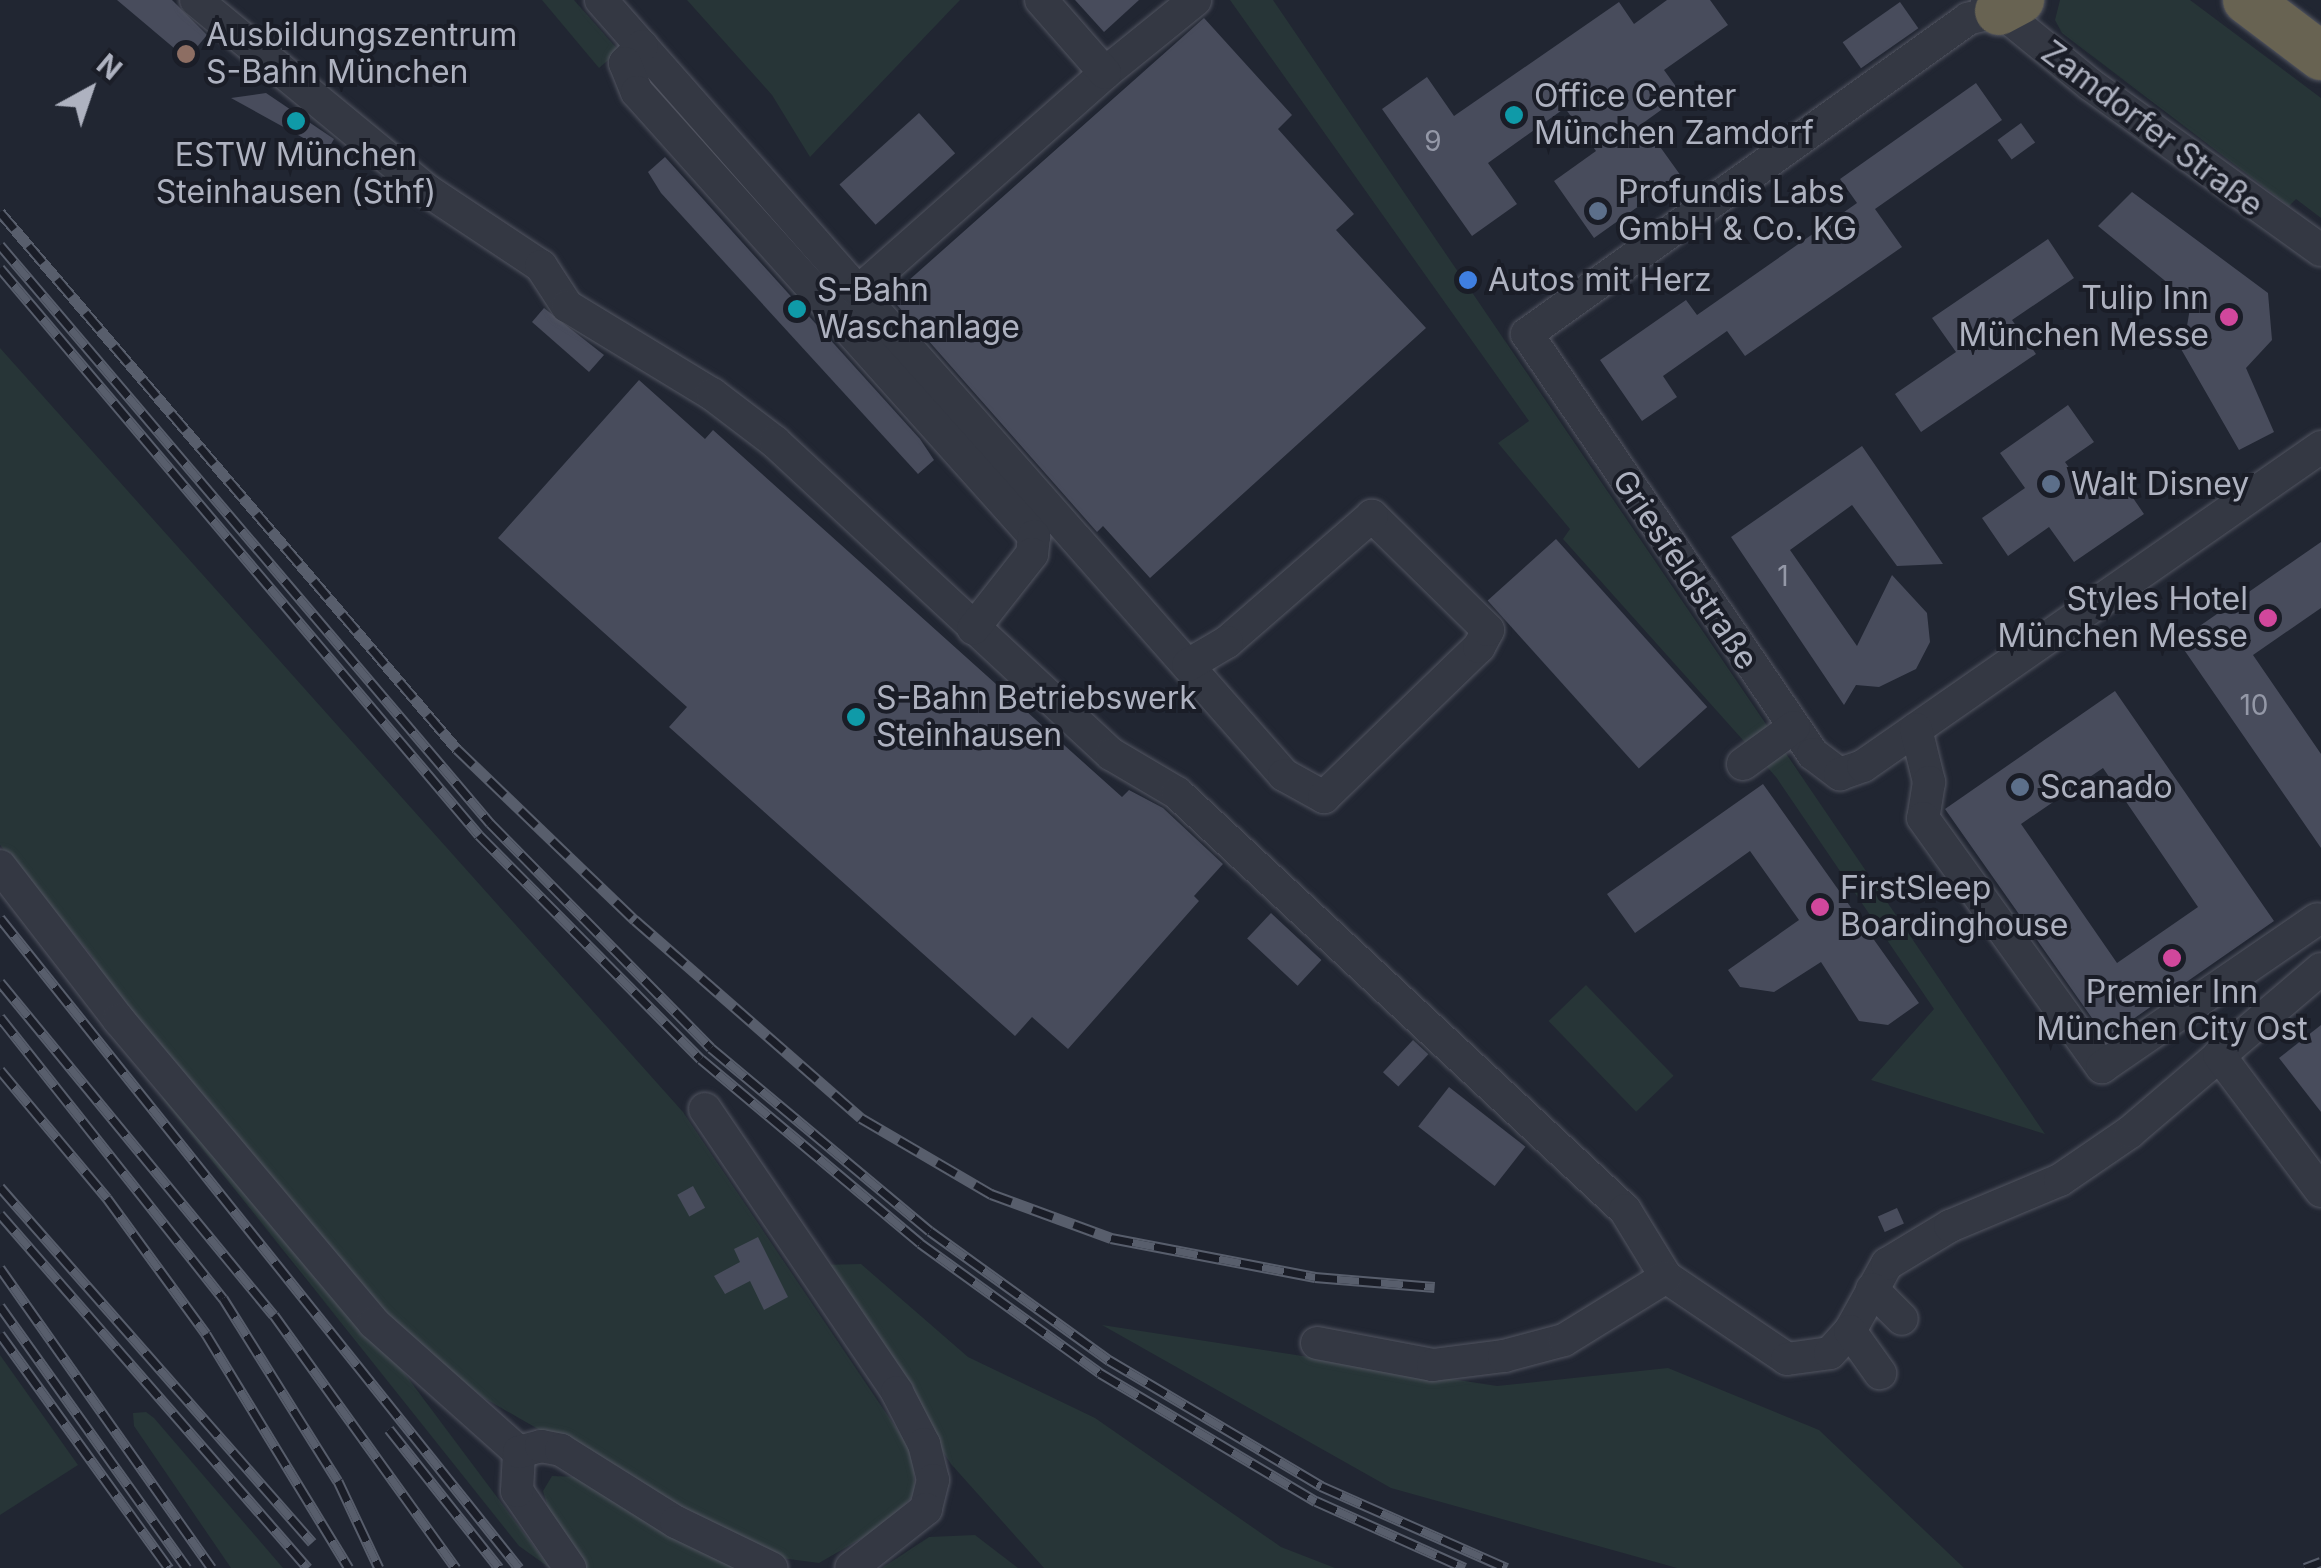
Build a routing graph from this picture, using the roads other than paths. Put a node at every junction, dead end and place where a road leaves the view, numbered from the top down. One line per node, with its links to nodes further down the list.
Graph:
1 (196, 0): 13 (street)
2 (600, 0): 7 (street)
3 (1040, 0): 9 (street)
4 (1195, 0): 9 (street)
5 (2246, 0): 8 (highway)
6 (2004, 3): 10 (street, Zamdorfer Straße); 15 (street, Griesfeldstraße)
7 (642, 46): 11 (street); 13 (street)
8 (2321, 56)
9 (1104, 74): 11 (street)
10 (2321, 250)
11 (860, 290): 14 (street)
12 (2321, 447): 16 (street)
13 (973, 629): 24 (street)
14 (1188, 665): 14 (street)
15 (1794, 727): 16 (street, Griesfeldstraße); 17 (street)
16 (1916, 729): 19 (street)
17 (1743, 764)
18 (0, 866): 30 (street)
19 (2317, 919)
20 (2321, 969): 21 (street)
21 (2219, 1054): 23 (street); 25 (street)
22 (705, 1109): 33 (street)
23 (2321, 1191)
24 (1666, 1277): 27 (street); 28 (street)
25 (1872, 1289): 26 (street); 27 (street)
26 (1902, 1319)
27 (1850, 1331): 29 (street)
28 (1317, 1343)
29 (1880, 1372)
30 (519, 1452): 31 (street); 32 (street)
31 (570, 1568)
32 (770, 1568)
33 (851, 1568)

